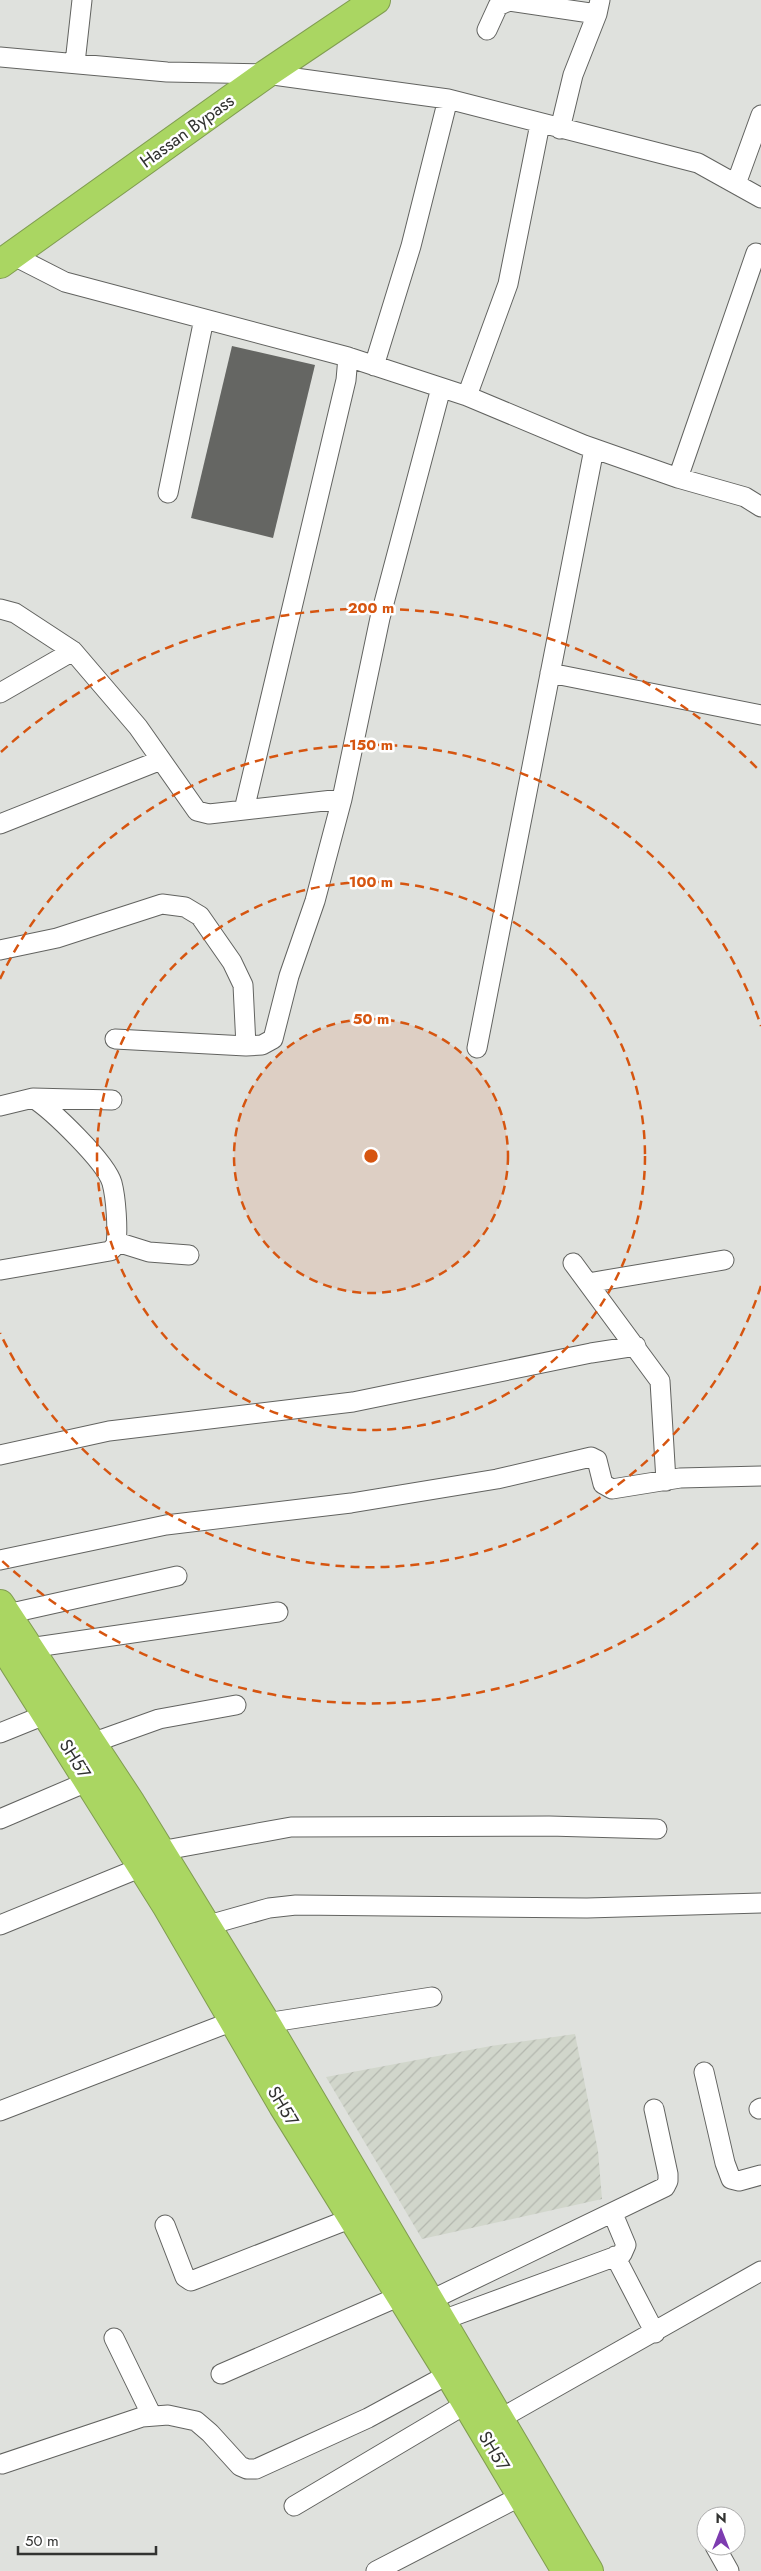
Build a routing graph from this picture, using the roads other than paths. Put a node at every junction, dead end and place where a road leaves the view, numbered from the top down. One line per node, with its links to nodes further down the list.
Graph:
1 (82, 0): 6 (street)
2 (376, 0): 7 (highway, Hassan Bypass)
3 (599, 7): 4 (street); 11 (street)
4 (487, 30)
5 (0, 57): 6 (street)
6 (75, 63): 7 (street)
7 (266, 74): 8 (street); 15 (highway, Hassan Bypass)
8 (448, 99): 10 (street); 18 (street)
9 (761, 115): 12 (street)
10 (540, 124): 11 (street); 20 (street)
11 (560, 129): 12 (street)
12 (736, 184): 13 (street)
13 (761, 198)
14 (756, 254): 22 (street)
15 (7, 260): 16 (street)
16 (204, 319): 17 (street); 23 (street)
17 (348, 357): 18 (street); 32 (street)
18 (374, 366): 19 (street)
19 (441, 388): 20 (street); 31 (street)
20 (467, 396): 21 (street)
21 (594, 449): 22 (street); 27 (street)
22 (678, 478): 24 (street)
23 (168, 493)
24 (761, 507)
25 (0, 609): 26 (street)
26 (73, 650): 28 (street); 30 (street)
27 (550, 673): 29 (street); 37 (street)
28 (0, 693)
29 (761, 715)
30 (162, 760): 32 (street); 33 (street)
31 (342, 799): 32 (street); 36 (street)
32 (244, 810)
33 (0, 824)
34 (0, 950): 36 (street)
35 (116, 1039): 36 (street)
36 (246, 1046)
37 (477, 1048)
38 (33, 1098): 39 (street); 40 (street); 41 (street)
39 (112, 1100)
40 (0, 1106)
41 (117, 1242): 42 (street); 45 (street)
42 (189, 1255)
43 (724, 1260): 46 (street)
44 (572, 1263): 46 (street)
45 (1, 1270)
46 (588, 1283): 47 (street)
47 (636, 1346): 48 (street); 50 (street)
48 (0, 1455)
49 (761, 1476): 50 (street)
50 (666, 1481): 51 (street)
51 (0, 1560)
52 (177, 1576): 53 (street)
53 (3, 1609): 55 (highway)
54 (278, 1612): 55 (street)
55 (10, 1651): 57 (highway, SH57); 59 (highway)
56 (236, 1705): 59 (street)
57 (47, 1714): 58 (street); 60 (highway, SH57)
58 (0, 1733)
59 (92, 1743): 63 (highway)
60 (89, 1781): 61 (street); 63 (highway, SH57)
61 (0, 1818)
62 (657, 1829): 63 (street)
63 (151, 1859): 65 (street); 66 (highway)
64 (761, 1902): 66 (street)
65 (0, 1925)
66 (195, 1932): 68 (highway, SH57); 69 (highway)
67 (432, 1997): 69 (street)
68 (233, 2021): 72 (street); 75 (highway, SH57)
69 (266, 2023): 80 (highway)
70 (704, 2072): 73 (street)
71 (654, 2109): 74 (street)
72 (0, 2111)
73 (761, 2175)
74 (613, 2214): 77 (street); 80 (street)
75 (352, 2218): 76 (street); 79 (highway, SH57)
76 (165, 2224)
77 (615, 2256): 80 (street); 81 (street)
78 (761, 2271): 81 (street)
79 (400, 2296): 83 (street); 84 (highway, SH57)
80 (434, 2311): 87 (highway)
81 (654, 2333): 87 (street)
82 (114, 2338): 86 (street)
83 (222, 2374)
84 (449, 2374): 85 (highway, SH57); 86 (street)
85 (466, 2404): 87 (highway, SH57); 90 (street)
86 (152, 2416): 88 (street)
87 (490, 2424): 89 (highway, SH57); 94 (highway)
88 (2, 2464)
89 (521, 2496): 92 (street); 93 (highway, SH57)
90 (294, 2506)
91 (721, 2556): 95 (street)
92 (376, 2571)
93 (566, 2571)
94 (589, 2571)
95 (729, 2571)

